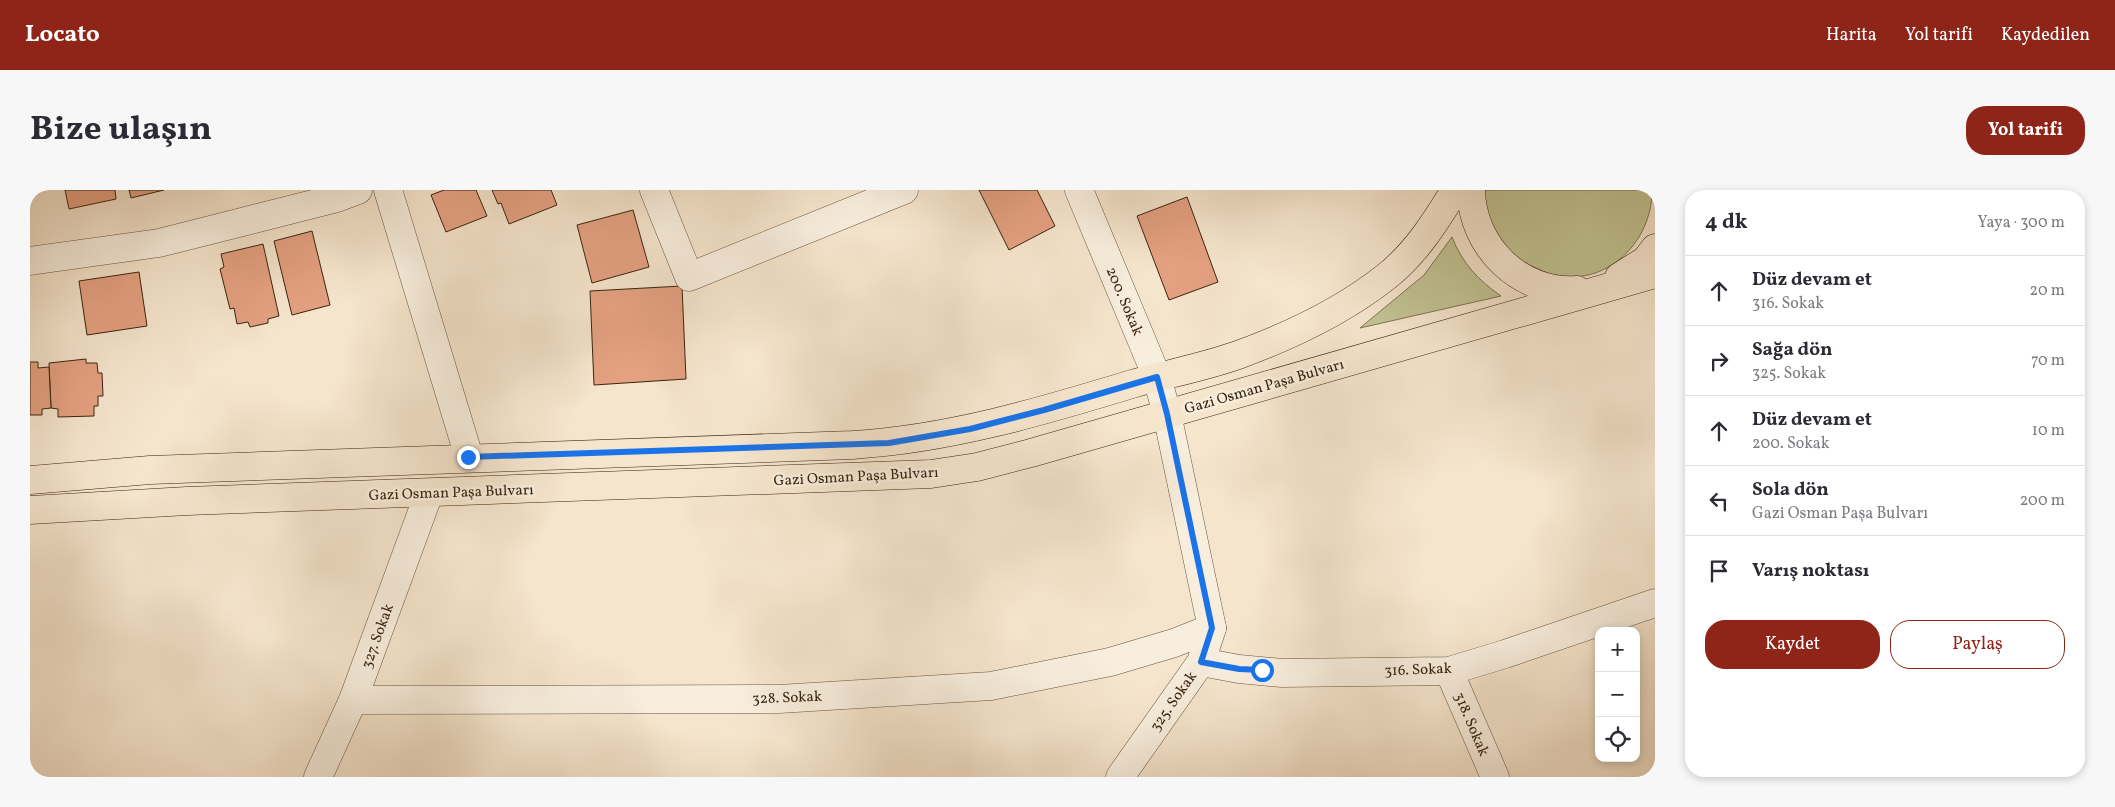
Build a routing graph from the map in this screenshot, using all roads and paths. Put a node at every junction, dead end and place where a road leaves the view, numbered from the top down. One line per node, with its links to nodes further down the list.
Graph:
1 (358, 190): 9 (street)
2 (388, 190): 14 (street)
3 (654, 190): 4 (street)
4 (904, 190)
5 (1078, 190): 12 (street, 200. Sokak)
6 (1454, 190): 12 (main road, Gazi Osman Paşa Bulvarı)
7 (1471, 190): 11 (main road)
8 (1655, 248): 11 (main road)
9 (30, 260)
10 (1655, 274): 11 (main road, Gazi Osman Paşa Bulvarı)
11 (1600, 289): 13 (main road, Gazi Osman Paşa Bulvarı)
12 (1157, 377): 13 (street, 200. Sokak); 14 (main road, Gazi Osman Paşa Bulvarı)
13 (1167, 414): 16 (main road, Gazi Osman Paşa Bulvarı); 19 (street, 325. Sokak)
14 (468, 457): 15 (main road, Gazi Osman Paşa Bulvarı)
15 (30, 480)
16 (429, 493): 17 (main road, Gazi Osman Paşa Bulvarı); 22 (street, 327. Sokak)
17 (30, 510)
18 (1655, 603): 21 (street, 316. Sokak)
19 (1212, 628): 20 (street, 325. Sokak); 22 (street, 328. Sokak)
20 (1201, 662): 21 (street, 316. Sokak); 24 (street, 325. Sokak)
21 (1449, 671): 25 (street, 318. Sokak)
22 (353, 700): 23 (street, 327. Sokak)
23 (318, 777)
24 (1120, 777)
25 (1495, 777)

